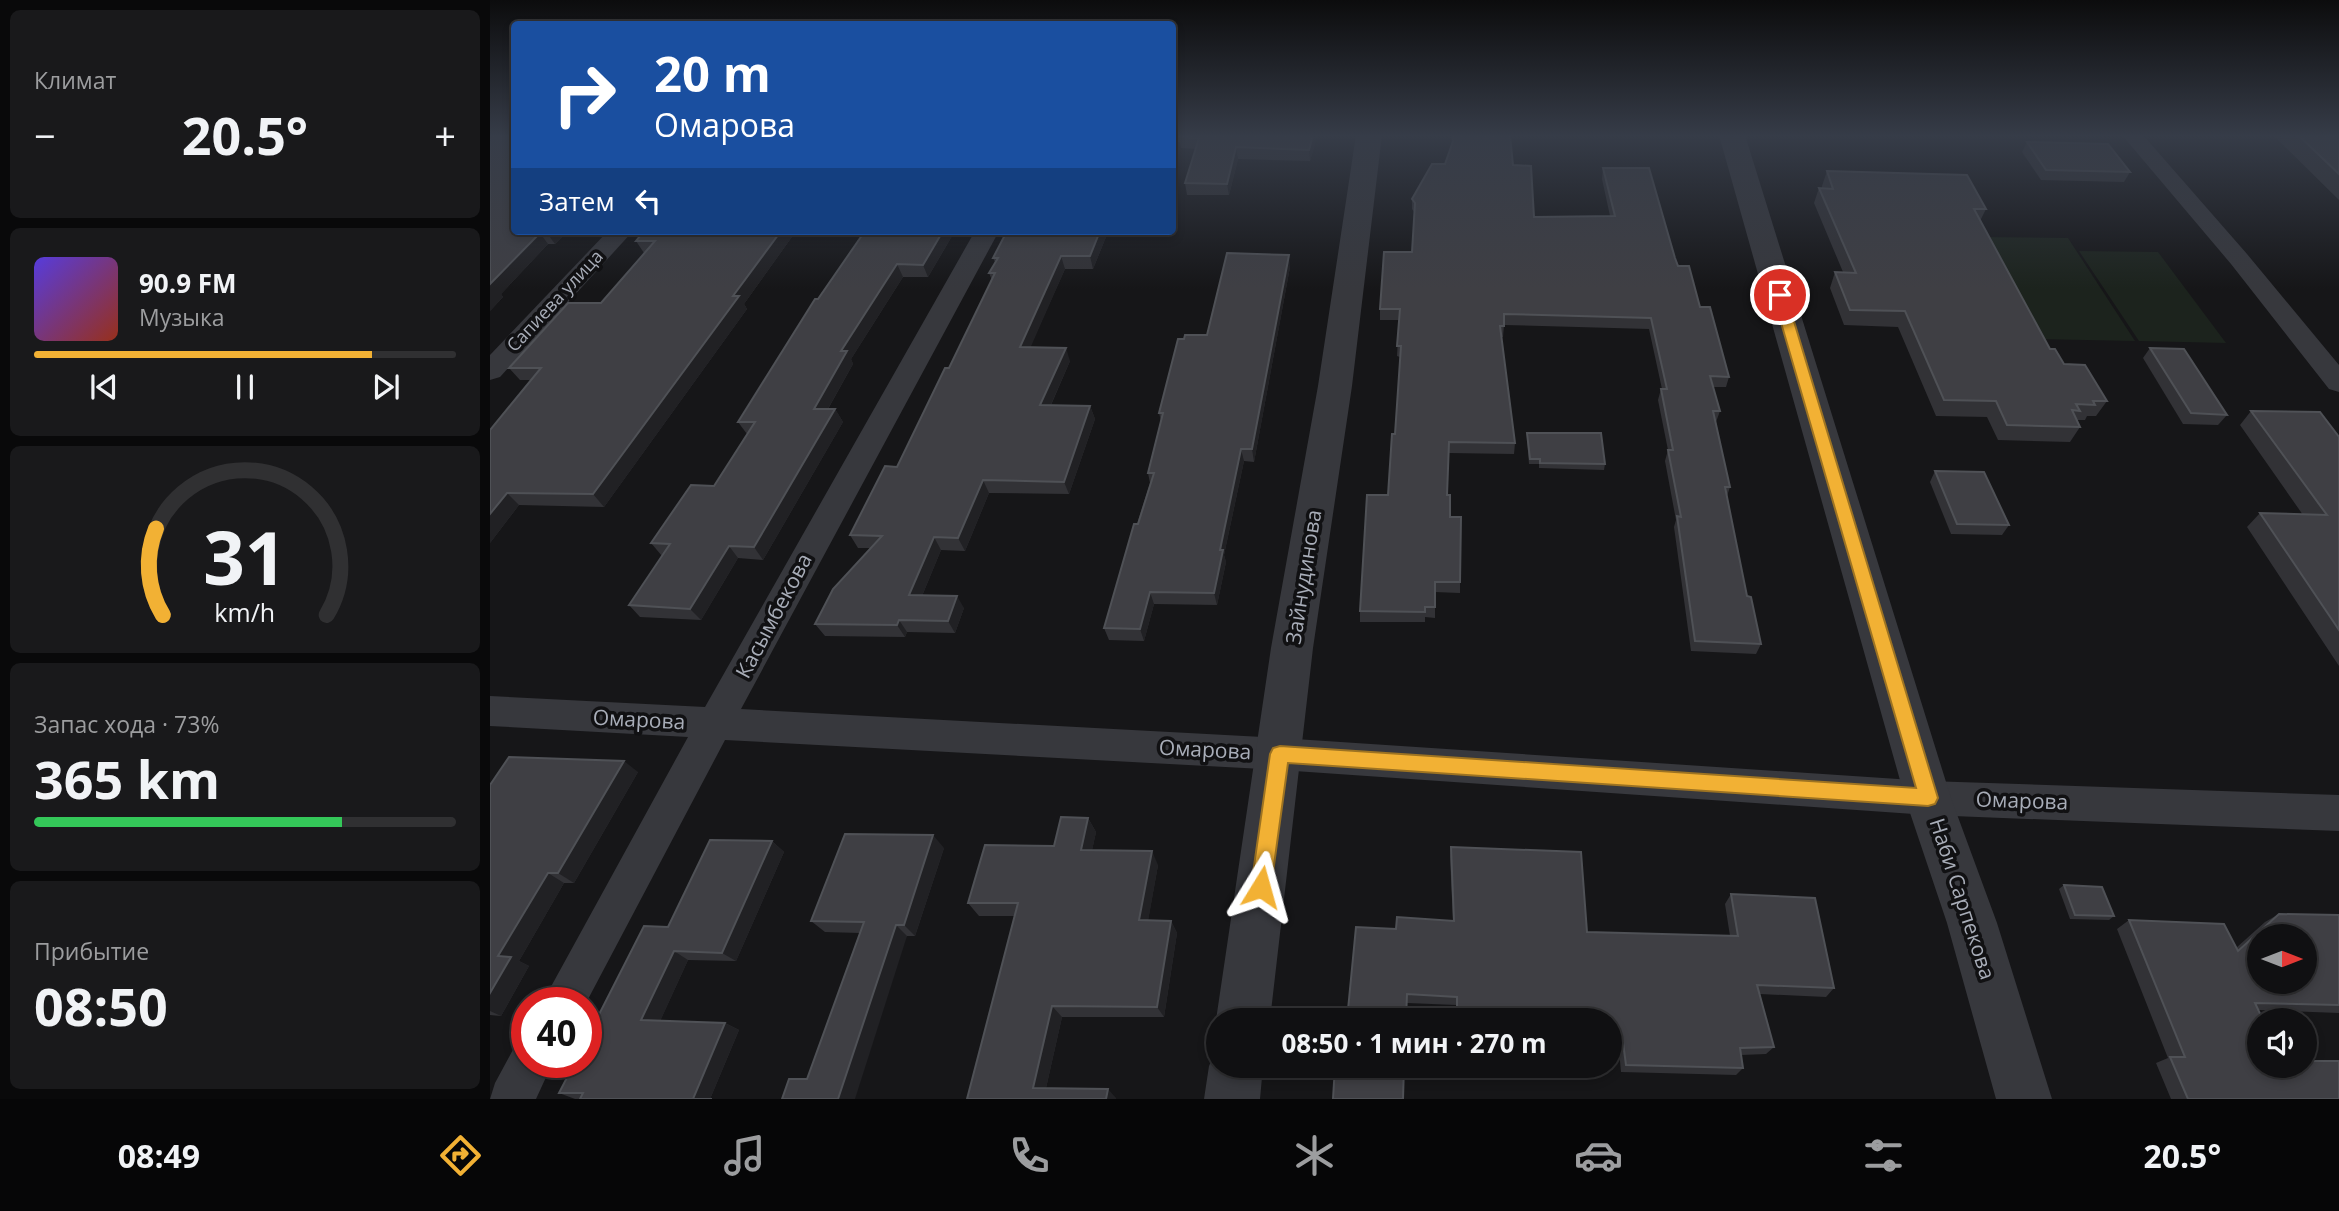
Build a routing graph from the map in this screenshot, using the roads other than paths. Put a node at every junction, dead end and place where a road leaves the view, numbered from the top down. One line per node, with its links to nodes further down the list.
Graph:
1 (1362, 186): 10 (street, Зайнудинова)
2 (1747, 186): 11 (street, Наби Сарпекова)
3 (2176, 186): 7 (street)
4 (617, 235): 6 (street, Сапиева улица)
5 (985, 235): 9 (street, Касымбекова)
6 (490, 371)
7 (2339, 383)
8 (490, 711): 9 (street, Омарова)
9 (717, 724): 10 (street, Омарова); 13 (street, Касымбекова)
10 (1280, 754): 11 (street, Омарова); 14 (street, Зайнудинова)
11 (1928, 798): 12 (street, Омарова); 19 (street, Наби Сарпекова)
12 (2339, 813)
13 (572, 987)
14 (1245, 1008)
15 (522, 1078): 17 (street)
16 (1235, 1078): 18 (street)
17 (511, 1099)
18 (1232, 1099)
19 (2024, 1099)

